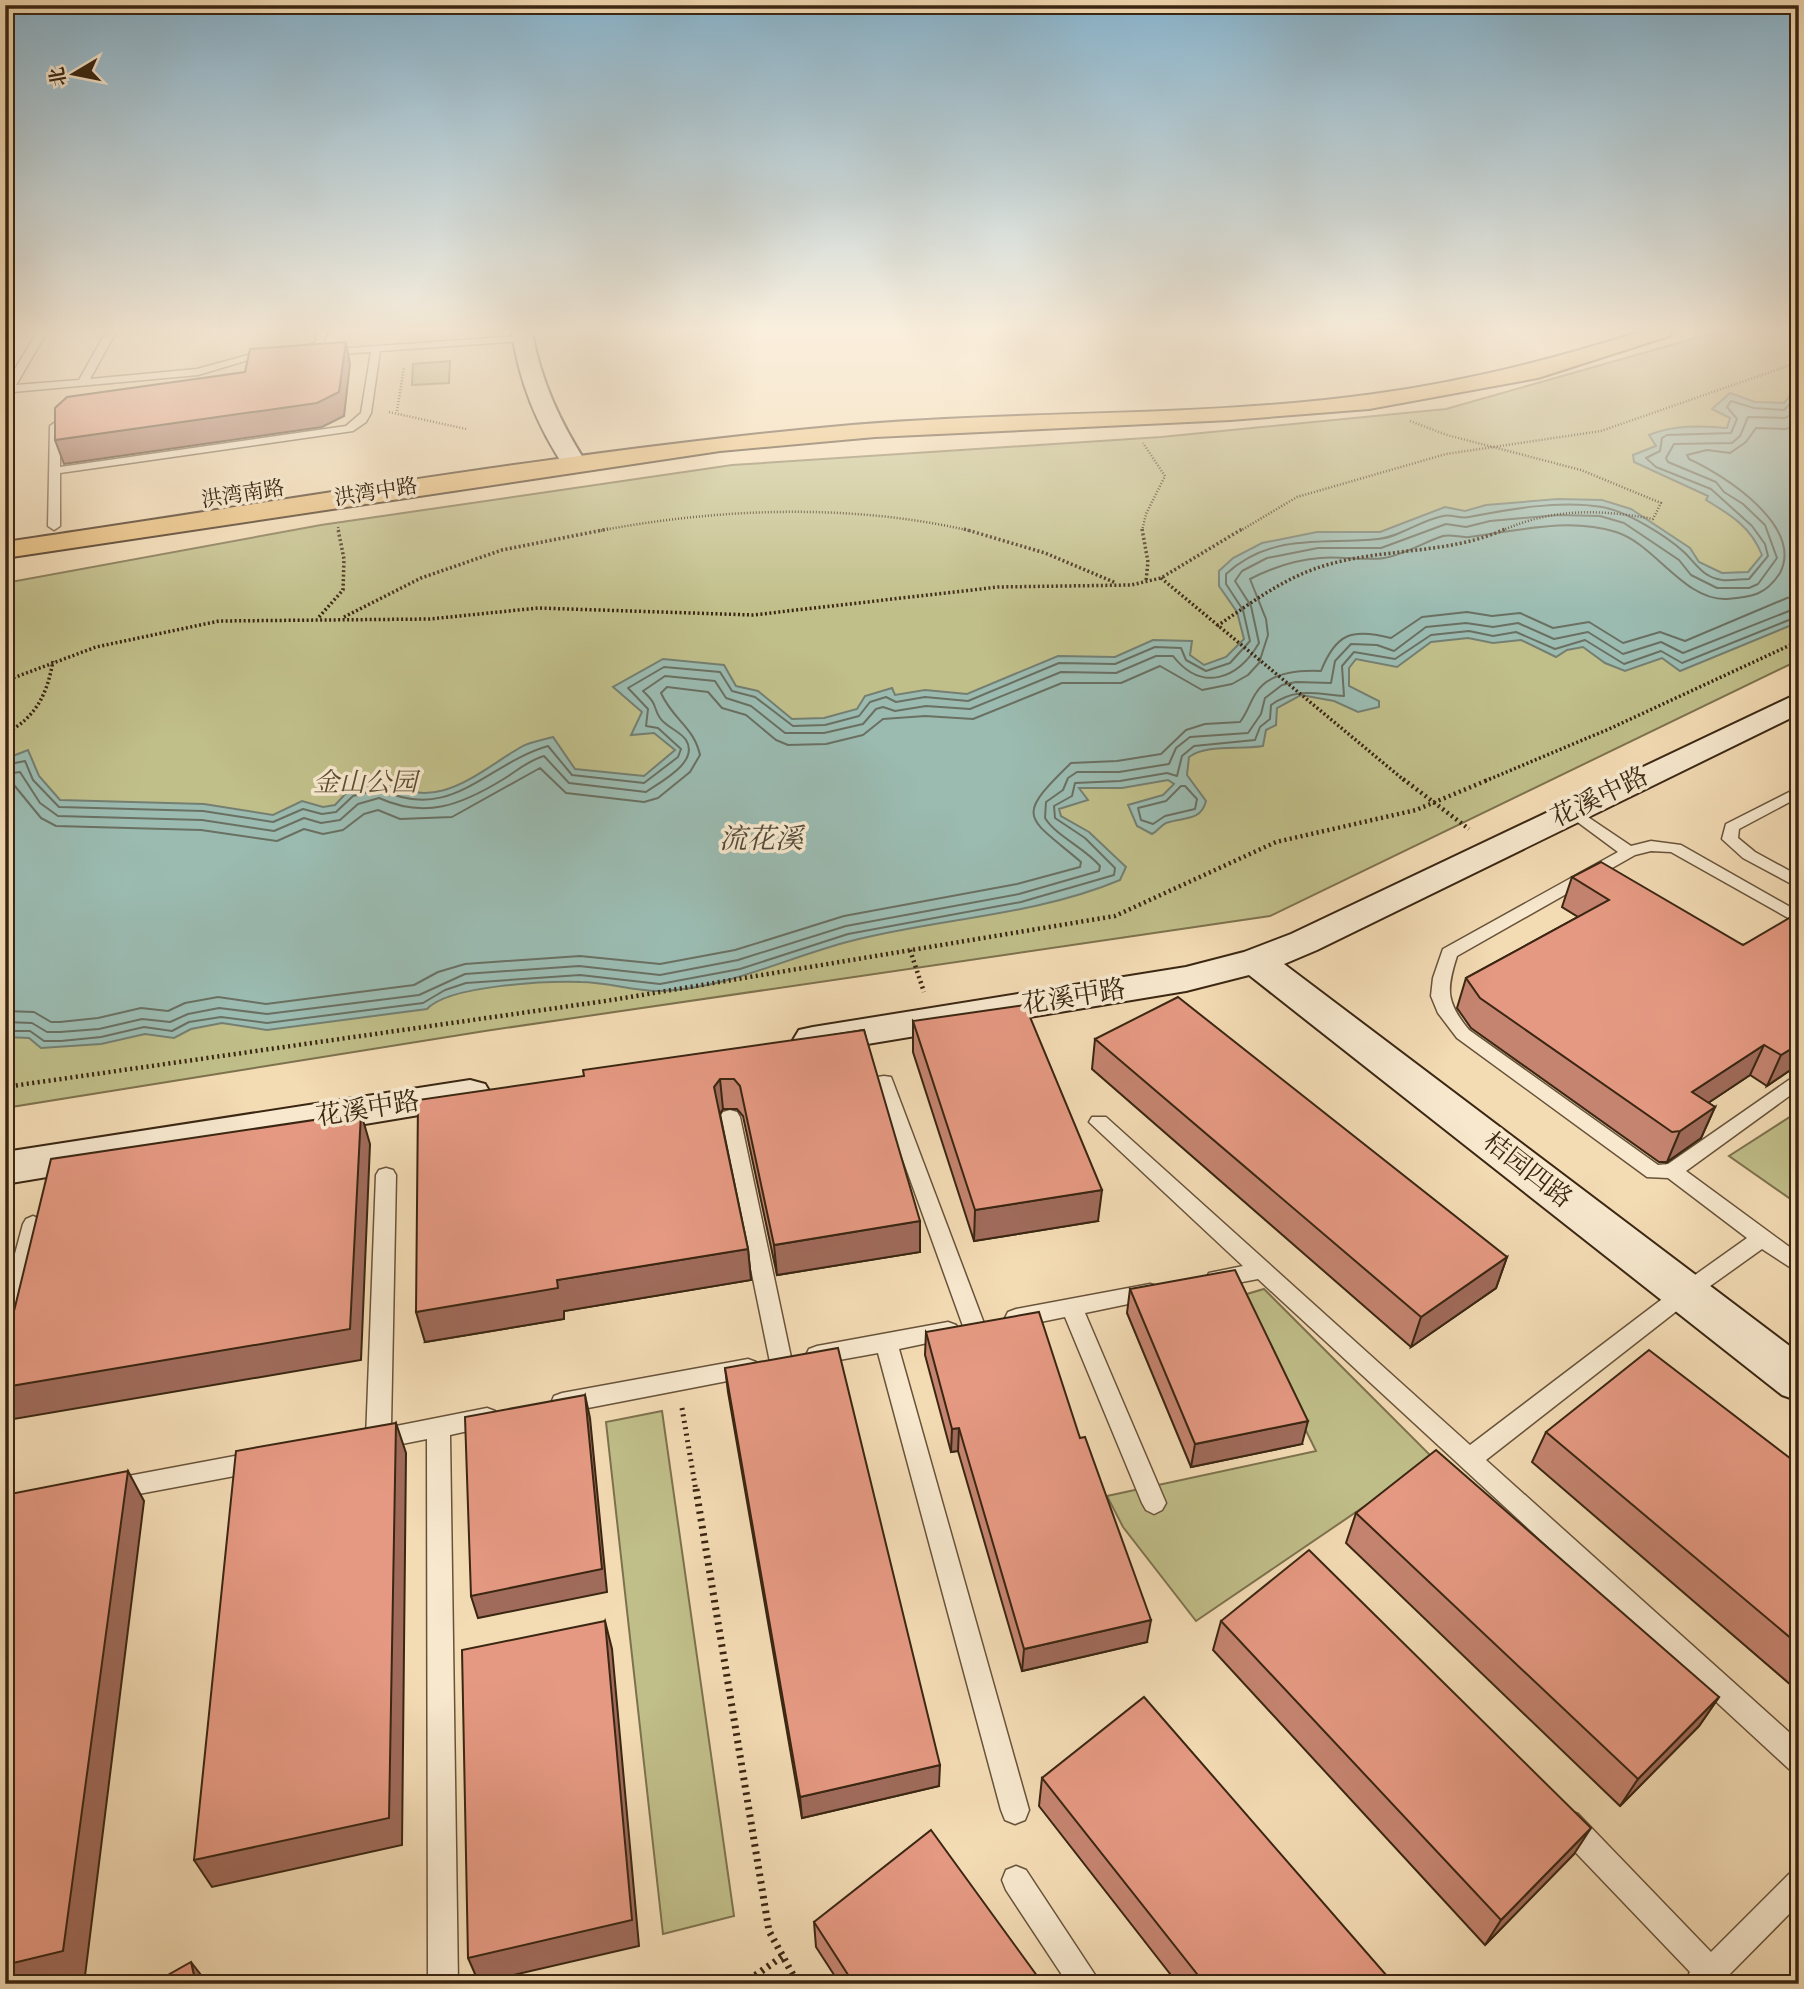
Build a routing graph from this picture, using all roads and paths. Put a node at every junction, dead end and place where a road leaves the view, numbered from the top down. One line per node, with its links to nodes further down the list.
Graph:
1 (56, 425): 13 (lane)
2 (357, 425): 13 (lane)
3 (450, 425): 10 (path)
4 (550, 425): 12 (street)
5 (793, 425): 12 (main road, 洪湾南路)
6 (1001, 425): 12 (main road, 洪湾中路)
7 (1133, 425): 19 (path)
8 (1423, 425): 11 (path)
9 (1619, 425): 11 (path)
10 (466, 429)
11 (1488, 446): 18 (path); 23 (path)
12 (570, 456): 14 (main road, 洪湾中路); 15 (main road, 洪湾南路)
13 (54, 471): 15 (lane)
14 (330, 500): 17 (main road, 洪湾中路); 22 (path)
15 (54, 526): 16 (main road, 洪湾南路)
16 (5, 534)
17 (5, 550)
18 (1161, 578): 19 (path); 23 (path)
19 (1146, 581): 20 (path)
20 (1118, 584): 21 (path); 21 (path)
21 (343, 617): 22 (path)
22 (319, 618): 25 (path)
23 (1217, 626): 30 (path)
24 (1799, 641): 30 (path)
25 (53, 661): 26 (path); 28 (path)
26 (5, 681)
27 (1799, 702): 31 (street, 花溪中路)
28 (5, 734)
29 (1799, 791): 34 (lane)
30 (1432, 803): 32 (path); 36 (path)
31 (1573, 812): 32 (street, 花溪中路); 33 (lane)
32 (1497, 848): 37 (street, 花溪中路)
33 (1629, 852): 35 (lane); 47 (lane)
34 (1799, 883)
35 (1799, 919)
36 (910, 950): 38 (path); 42 (path)
37 (1256, 961): 38 (street, 花溪中路); 55 (street, 桔园四路)
38 (934, 1020): 39 (street, 花溪中路)
39 (785, 1044)
40 (1799, 1079): 47 (lane)
41 (884, 1082): 57 (lane)
42 (5, 1087)
43 (511, 1088): 46 (street, 花溪中路)
44 (730, 1117): 60 (lane)
45 (1099, 1122): 52 (lane)
46 (5, 1168)
47 (1672, 1171): 50 (lane)
48 (386, 1175): 66 (lane)
49 (33, 1224): 58 (lane)
50 (1762, 1238): 51 (lane); 55 (lane)
51 (1799, 1265)
52 (1262, 1270): 53 (lane); 69 (lane)
53 (1194, 1283)
54 (1167, 1288): 56 (lane)
55 (1685, 1293): 62 (street, 桔园四路); 69 (lane)
56 (1072, 1307): 57 (lane); 71 (lane)
57 (974, 1326): 59 (lane)
58 (5, 1334)
59 (886, 1342): 60 (lane); 74 (lane)
60 (781, 1362): 61 (lane)
61 (677, 1381): 63 (lane); 77 (path)
62 (1799, 1381)
63 (544, 1407)
64 (504, 1414): 65 (lane)
65 (438, 1427): 66 (lane); 79 (lane)
66 (379, 1438): 67 (lane)
67 (352, 1443)
68 (272, 1459): 70 (lane)
69 (1470, 1460): 72 (lane)
70 (85, 1494)
71 (1154, 1503)
72 (1799, 1759)
73 (1547, 1802): 78 (lane)
74 (1014, 1810)
75 (1016, 1880): 82 (lane)
76 (1799, 1885): 78 (lane)
77 (783, 1956): 80 (path); 81 (path)
78 (1705, 1978)
79 (443, 1984)
80 (743, 1984)
81 (798, 1984)
82 (1086, 1984)

